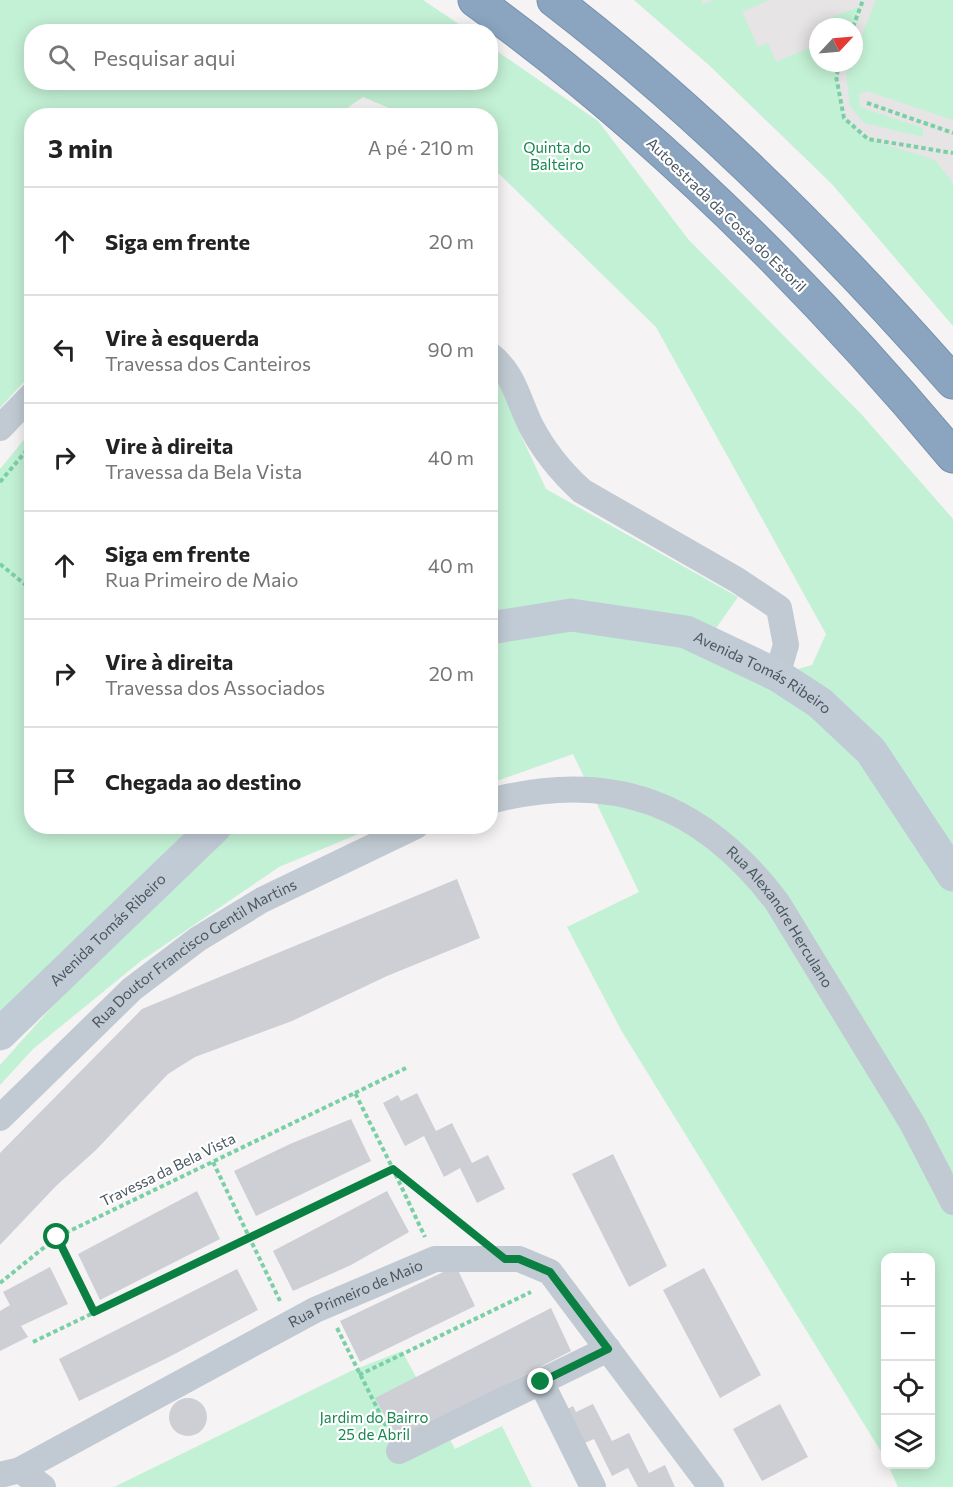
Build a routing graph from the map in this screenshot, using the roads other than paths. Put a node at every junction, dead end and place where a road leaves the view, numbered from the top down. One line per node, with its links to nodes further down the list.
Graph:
1 (475, 0): 7 (highway, Autoestrada da Costa do Estoril)
2 (554, 0): 4 (highway)
3 (498, 361): 9 (street)
4 (953, 382)
5 (24, 403): 6 (street)
6 (0, 428)
7 (953, 456)
8 (498, 627): 9 (street, Avenida Tomás Ribeiro)
9 (777, 675): 13 (street, Avenida Tomás Ribeiro)
10 (498, 799): 16 (street, Rua Alexandre Herculano)
11 (208, 834): 14 (street, Avenida Tomás Ribeiro)
12 (400, 834): 15 (street, Rua Doutor Francisco Gentil Martins)
13 (953, 875)
14 (0, 1034)
15 (0, 1118)
16 (953, 1202)
17 (608, 1349): 18 (street); 20 (street, Rua Primeiro de Maio); 23 (street, Rua Primeiro de Maio)
18 (541, 1382): 19 (street); 22 (street)
19 (399, 1451)
20 (10, 1473): 21 (street)
21 (43, 1487)
22 (593, 1487)
23 (711, 1487)

